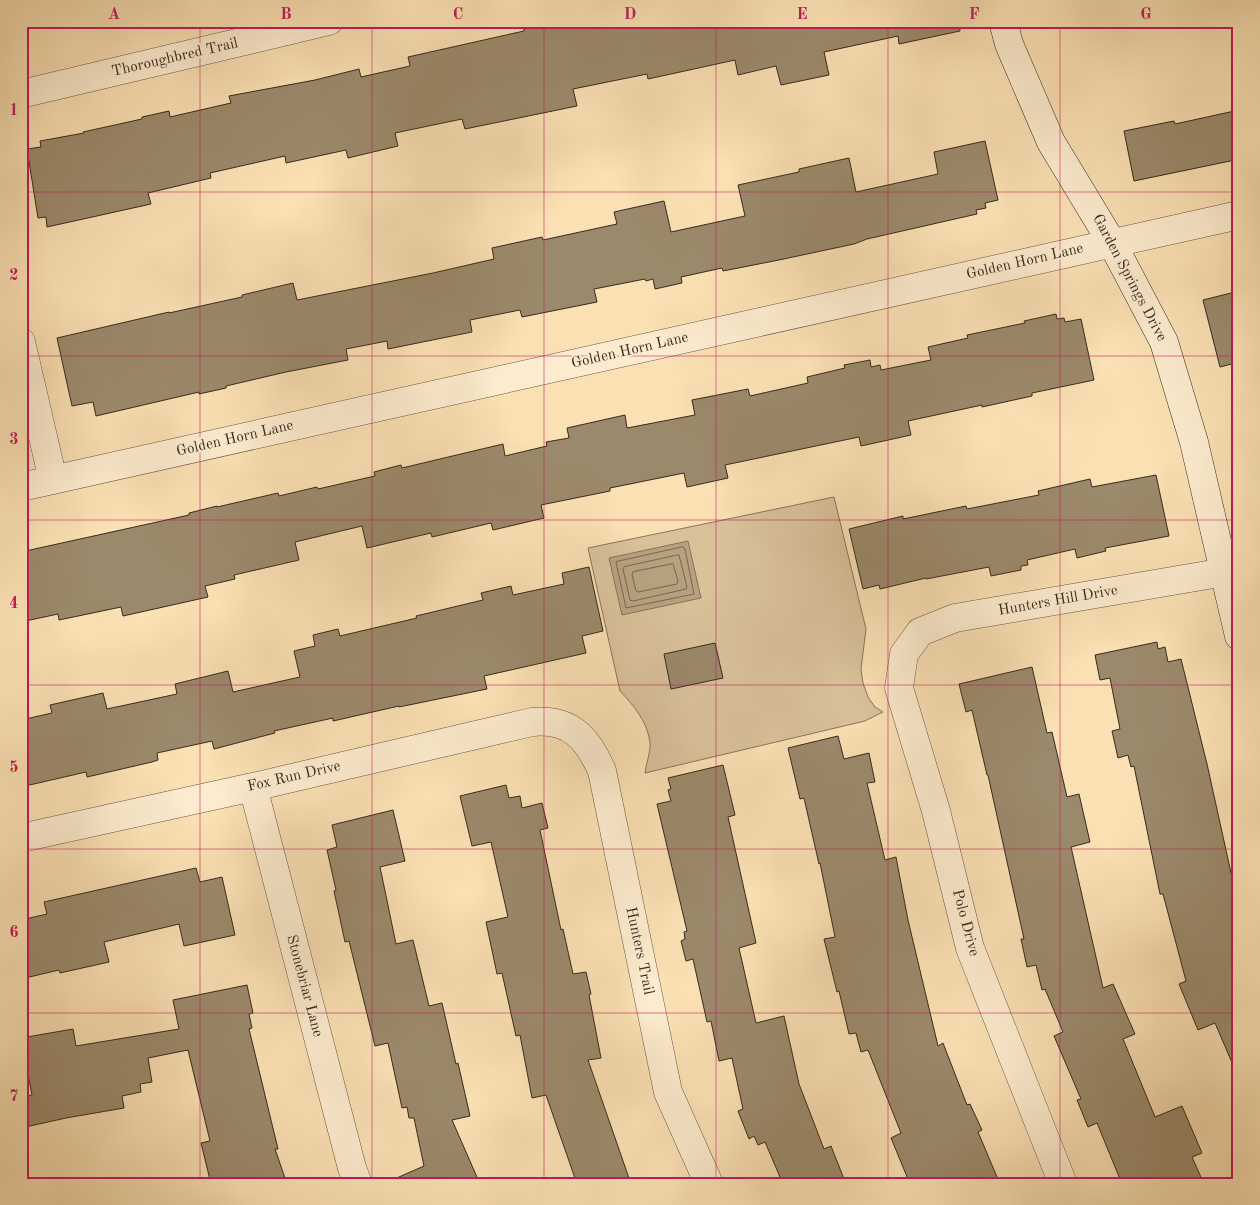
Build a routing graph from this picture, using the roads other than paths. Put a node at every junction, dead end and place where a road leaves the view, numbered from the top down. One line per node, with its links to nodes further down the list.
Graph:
1 (329, 21): 3 (street, Thoroughbred Trail)
2 (1003, 21): 5 (street, Garden Springs Drive)
3 (21, 94)
4 (1239, 215): 5 (street, Golden Horn Lane)
5 (1112, 243): 7 (street, Golden Horn Lane); 9 (street, Garden Springs Drive)
6 (21, 342): 7 (street)
7 (53, 480): 8 (street, Golden Horn Lane)
8 (21, 487)
9 (1225, 572): 10 (street, Garden Springs Drive); 11 (street, Hunters Hill Drive)
10 (1239, 636)
11 (904, 654): 17 (street, Polo Drive)
12 (566, 726): 13 (street, Fox Run Drive); 16 (street, Hunters Trail)
13 (253, 787): 14 (street, Fox Run Drive); 15 (street, Stonebriar Lane)
14 (21, 838)
15 (358, 1184)
16 (709, 1184)
17 (1063, 1184)

